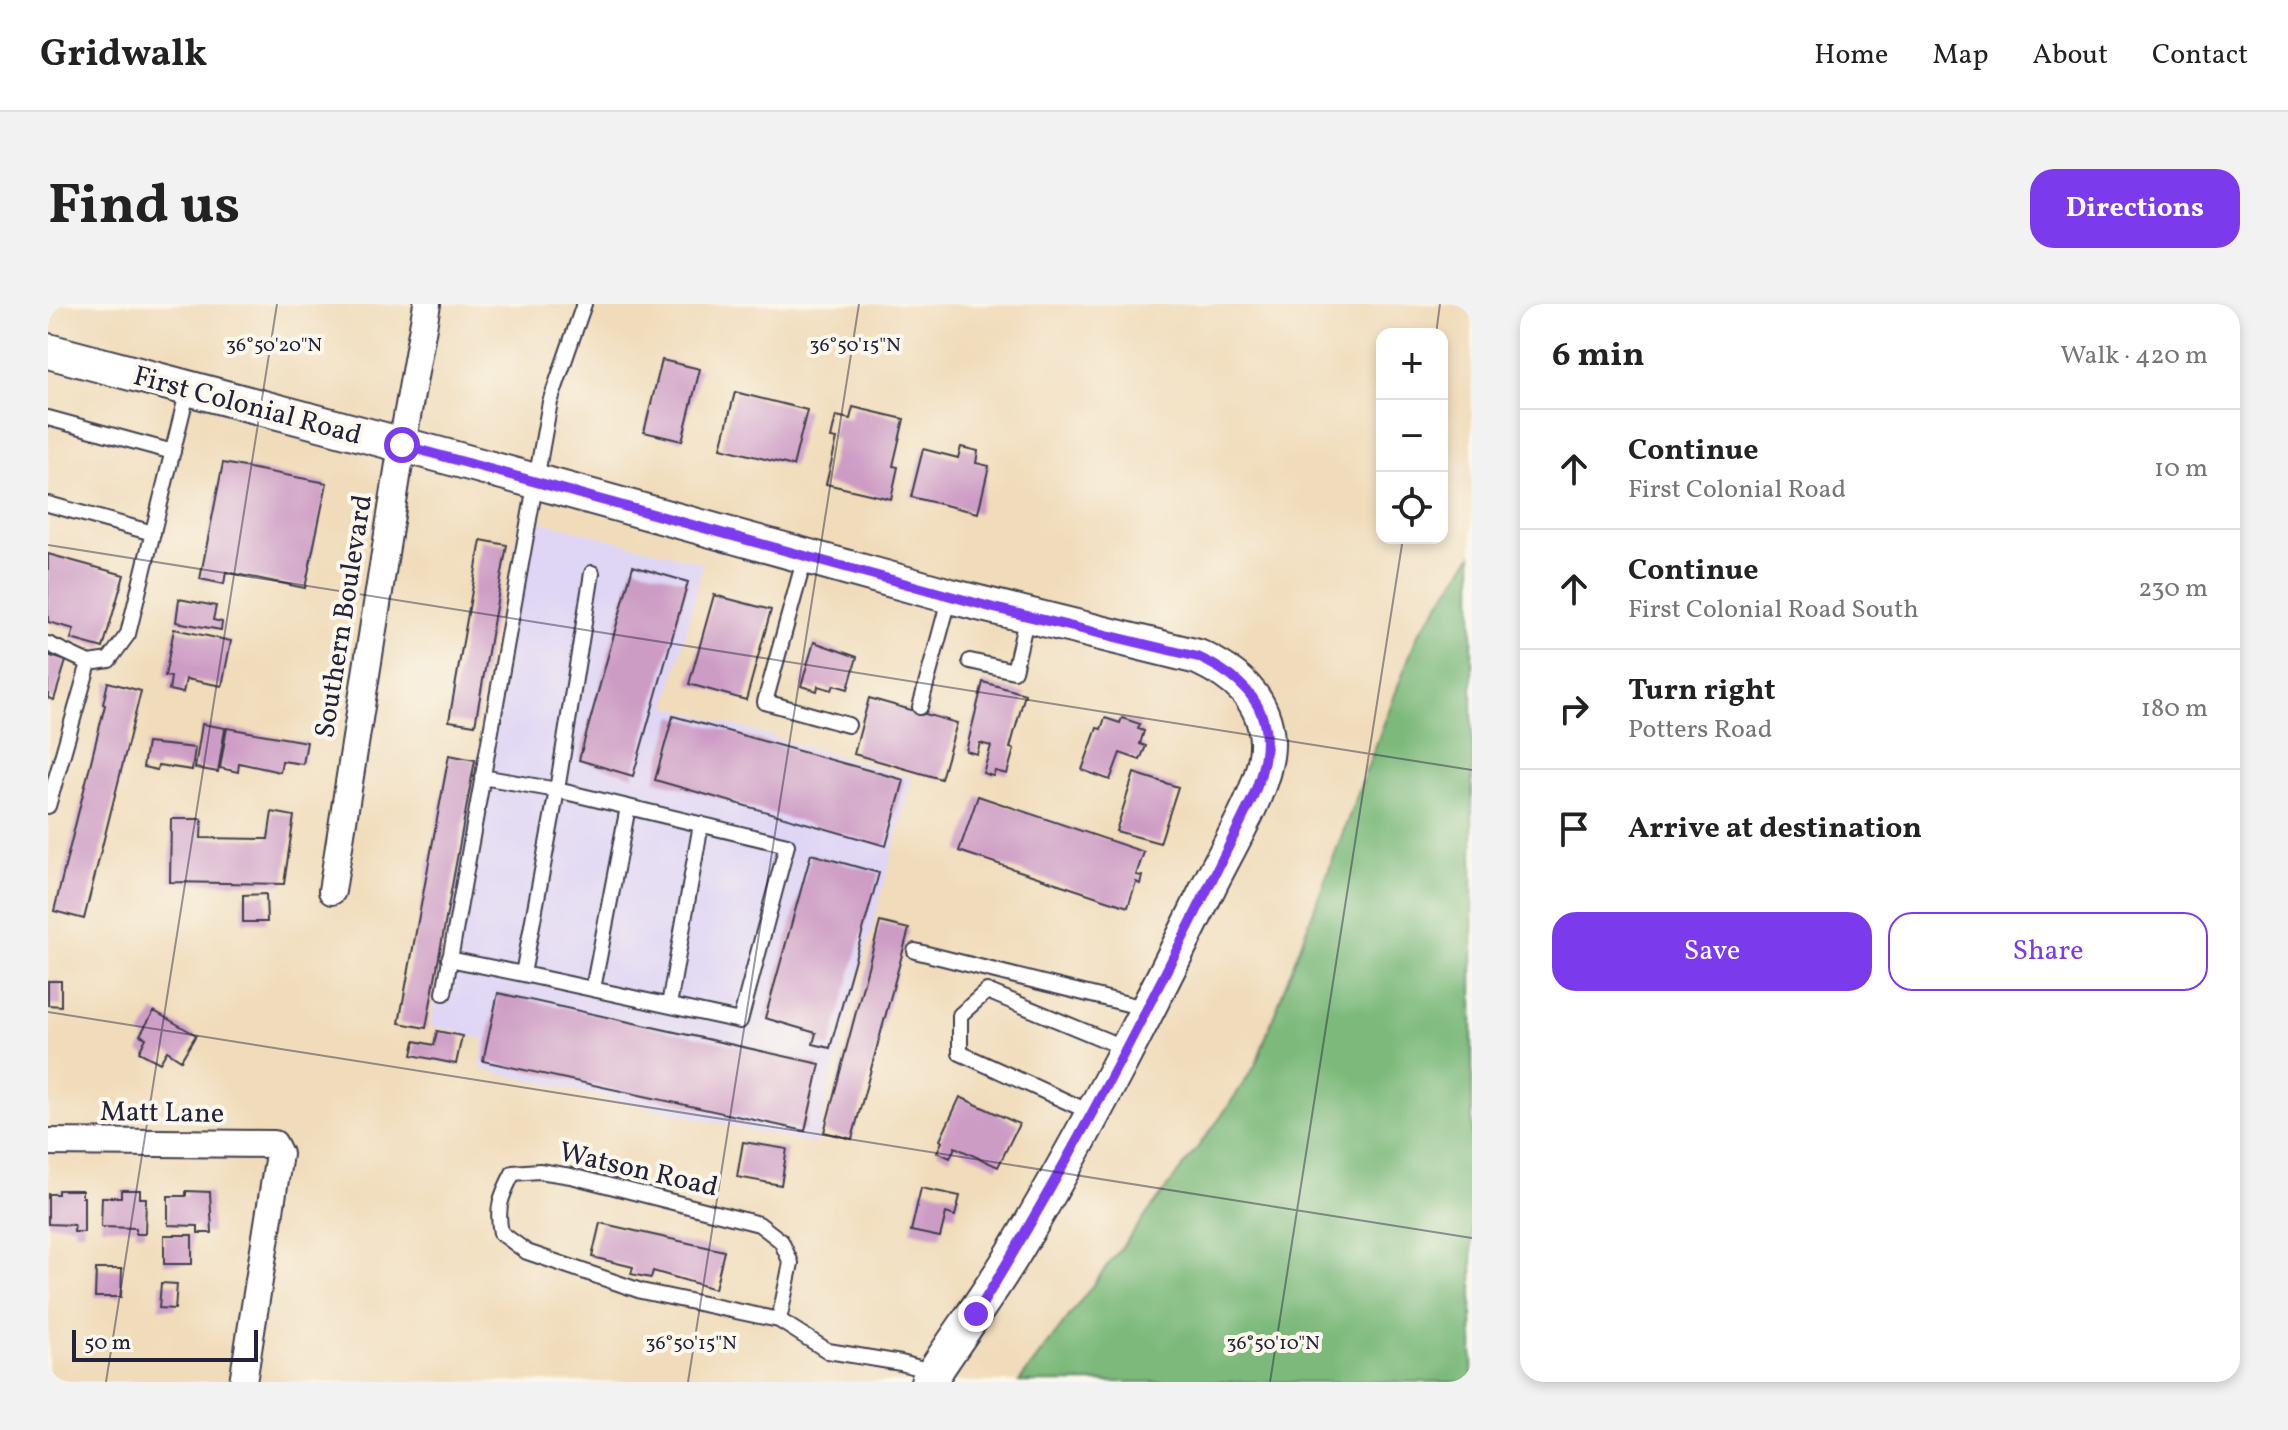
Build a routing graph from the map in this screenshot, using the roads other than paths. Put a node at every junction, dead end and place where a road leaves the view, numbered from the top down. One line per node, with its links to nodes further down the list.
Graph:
1 (427, 304): 6 (street, Southern Boulevard)
2 (584, 304): 8 (lane)
3 (48, 351): 4 (street, First Colonial Road)
4 (188, 389): 6 (street, First Colonial Road); 7 (lane)
5 (48, 418): 7 (lane)
6 (402, 445): 8 (street, First Colonial Road); 25 (street, Southern Boulevard)
7 (173, 452): 10 (lane)
8 (535, 481): 11 (street, First Colonial Road); 20 (lane)
9 (48, 504): 10 (lane)
10 (153, 533): 17 (lane)
11 (805, 556): 13 (street, First Colonial Road); 19 (lane)
12 (592, 573): 21 (lane)
13 (950, 596): 14 (street, First Colonial Road); 18 (lane)
14 (1027, 616): 16 (lane); 32 (street, First Colonial Road)
15 (48, 644): 17 (lane)
16 (970, 661)
17 (89, 663): 22 (lane)
18 (920, 707)
19 (848, 725)
20 (482, 777): 21 (lane); 27 (lane)
21 (557, 790): 23 (lane); 28 (lane)
22 (48, 806)
23 (628, 807): 24 (lane); 29 (lane)
24 (701, 824): 31 (lane); 31 (lane)
25 (332, 891)
26 (915, 951): 32 (lane)
27 (449, 959): 28 (lane); 30 (lane)
28 (523, 974): 29 (lane)
29 (593, 989): 31 (lane)
30 (444, 993)
31 (669, 1005)
32 (1148, 1009): 33 (street)
33 (1127, 1049): 34 (street); 34 (lane)
34 (1093, 1113): 37 (street)
35 (48, 1142): 38 (street, Matt Lane)
36 (779, 1320): 36 (lane, Watson Road); 37 (lane, Watson Road)
37 (931, 1377)
38 (243, 1382)

